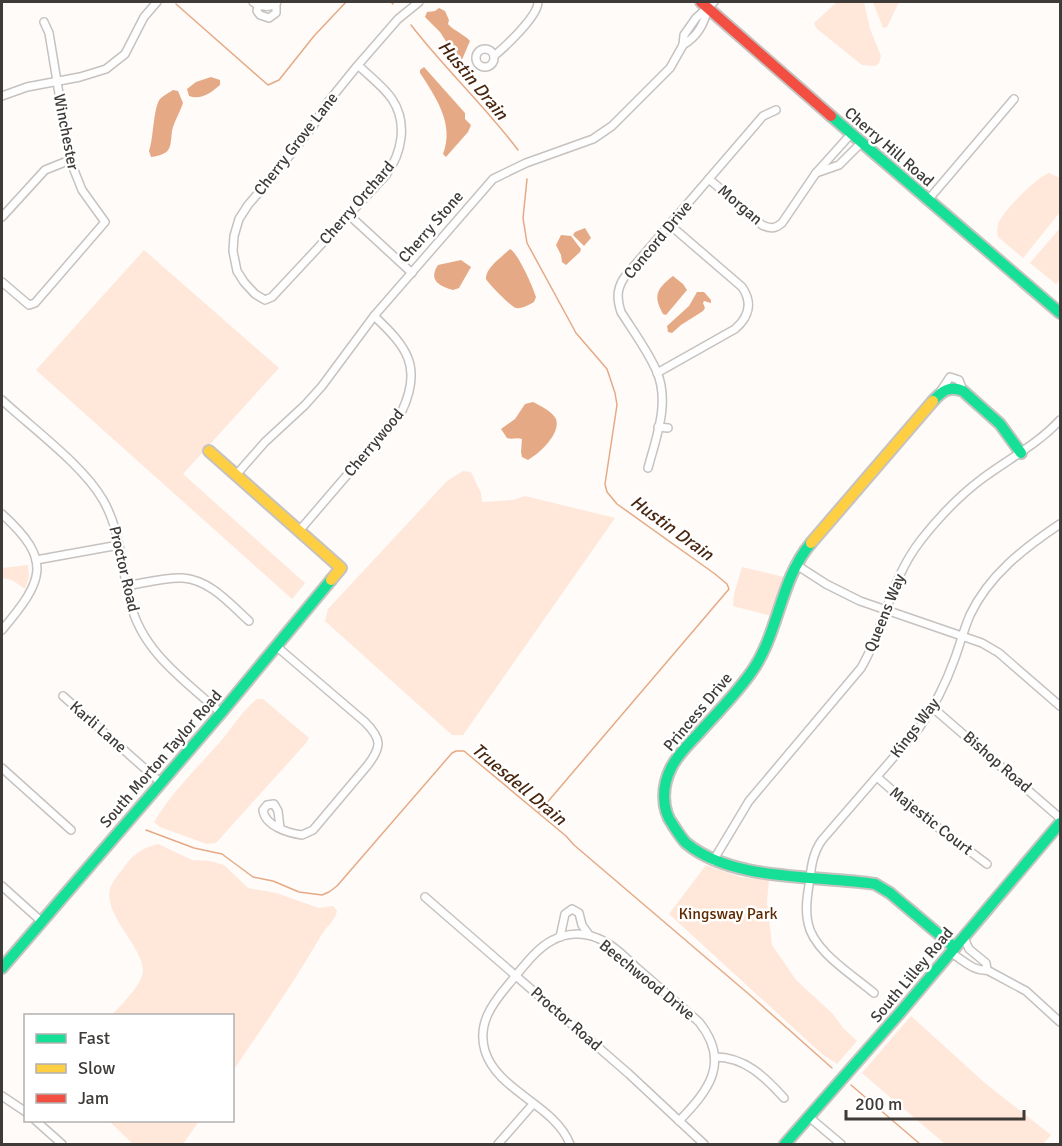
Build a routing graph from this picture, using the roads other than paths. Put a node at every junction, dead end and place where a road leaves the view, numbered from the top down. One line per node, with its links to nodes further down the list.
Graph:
1 (157, 2): 10 (street)
2 (276, 2): 6 (street); 6 (street)
3 (419, 2): 9 (street, Cherry Grove Lane)
4 (538, 2): 8 (street)
5 (708, 4): 14 (street, Cherry Hill Road); 23 (street, Cherry Stone)
6 (259, 5)
7 (44, 22): 10 (street, Winchester)
8 (494, 56)
9 (358, 65): 20 (street, Cherry Orchard); 25 (street, Cherry Grove Lane)
10 (56, 81): 11 (street); 16 (street, Winchester)
11 (2, 96)
12 (1014, 99): 19 (street)
13 (776, 110): 18 (street, Concord Drive)
14 (851, 134): 15 (street, Cherry Hill Road); 17 (street)
15 (861, 143): 17 (street); 19 (street, Cherry Hill Road)
16 (70, 160): 21 (street); 24 (street, Winchester)
17 (816, 173): 18 (street, Morgan)
18 (709, 179): 22 (street, Concord Drive)
19 (928, 201): 26 (street, Cherry Hill Road)
20 (349, 215): 23 (street); 25 (street, Cherry Orchard)
21 (2, 217)
22 (670, 225): 28 (street, Concord Drive); 28 (street)
23 (412, 273): 27 (street, Cherry Stone)
24 (2, 282)
25 (265, 300)
26 (1060, 314)
27 (374, 316): 36 (street, Cherry Stone); 39 (street, Cherrywood)
28 (657, 373): 31 (street, Concord Drive)
29 (2, 400): 40 (street, Proctor Road)
30 (1060, 420): 34 (street, Queens Way)
31 (658, 427): 32 (street); 35 (street, Concord Drive)
32 (668, 428)
33 (209, 451): 36 (street)
34 (1021, 453): 42 (street, Princess Drive); 44 (street, Queens Way)
35 (648, 468)
36 (236, 475): 39 (street)
37 (2, 514): 41 (street)
38 (1060, 524): 47 (street, Kings Way)
39 (299, 531): 48 (street, South Morton Taylor Road)
40 (119, 545): 41 (street); 43 (street, Proctor Road)
41 (36, 560): 46 (street)
42 (795, 564): 44 (street); 60 (street, Princess Drive)
43 (126, 586): 45 (street); 52 (street, Proctor Road)
44 (885, 610): 47 (street); 60 (street, Queens Way)
45 (249, 621)
46 (2, 630)
47 (962, 635): 50 (street); 51 (street, Kings Way)
48 (276, 646): 52 (street, South Morton Taylor Road); 58 (street)
49 (63, 696): 55 (street, Karli Lane)
50 (1060, 706)
51 (933, 708): 54 (street, Kings Way); 56 (street, Bishop Road)
52 (220, 713): 55 (street, South Morton Taylor Road)
53 (2, 768): 59 (street)
54 (877, 777): 61 (street, Majestic Court); 62 (street, Kings Way)
55 (160, 782): 65 (street, South Morton Taylor Road)
56 (1060, 818)
57 (1060, 823): 68 (street, South Lilley Road)
58 (280, 828)
59 (71, 830)
60 (713, 861): 62 (street, Princess Drive)
61 (987, 864)
62 (810, 876): 69 (street, Princess Drive); 73 (street, Kings Way)
63 (2, 886): 65 (street)
64 (425, 897): 72 (street, Proctor Road)
65 (41, 921): 70 (street, South Morton Taylor Road)
66 (589, 935): 67 (street, Beechwood Drive); 67 (street, Beechwood Drive); 75 (street, Beechwood Drive)
67 (560, 937): 72 (street)
68 (963, 938): 69 (street, South Lilley Road); 71 (street, Princess Drive)
69 (953, 950): 71 (street, Princess Drive); 80 (street, South Lilley Road)
70 (2, 968)
71 (987, 970): 74 (street, Princess Drive)
72 (516, 976): 78 (street); 81 (street, Proctor Road)
73 (874, 993)
74 (1060, 1022)
75 (715, 1057): 77 (street); 81 (street)
76 (2, 1096): 79 (street)
77 (784, 1098)
78 (533, 1104): 84 (street); 85 (street)
79 (24, 1111)
80 (809, 1117): 87 (street, South Lilley Road); 88 (street)
81 (679, 1121): 86 (street, Proctor Road)
82 (37, 1122): 83 (street)
83 (62, 1144)
84 (498, 1144)
85 (570, 1144)
86 (704, 1144)
87 (785, 1144)
88 (841, 1144)

